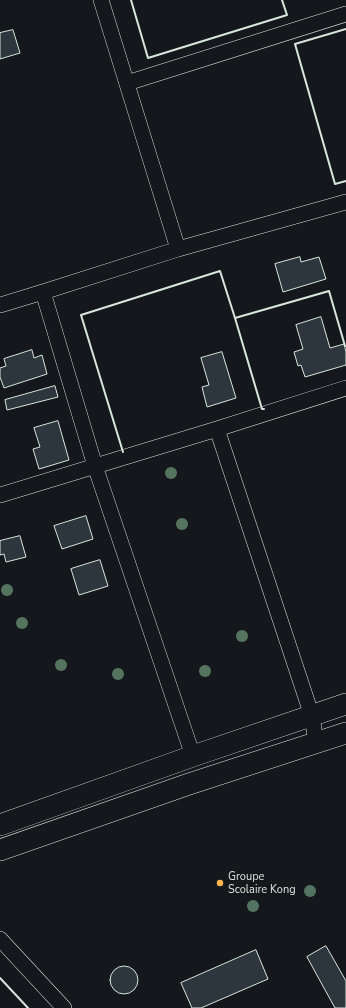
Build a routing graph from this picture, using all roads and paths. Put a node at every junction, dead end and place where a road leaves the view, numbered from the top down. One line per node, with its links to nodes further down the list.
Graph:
1 (101, 0): 3 (street)
2 (346, 14): 3 (street)
3 (127, 83): 5 (street)
4 (346, 202): 5 (street)
5 (178, 249): 6 (street)
6 (43, 292): 7 (street); 10 (street)
7 (1, 302)
8 (346, 388): 9 (street)
9 (217, 429): 10 (street); 13 (street)
10 (95, 466): 11 (street); 16 (street)
11 (0, 495)
12 (346, 704): 13 (main road)
13 (312, 716): 15 (street); 16 (main road)
14 (346, 733): 15 (main road)
15 (316, 743): 18 (main road)
16 (193, 756): 17 (main road)
17 (0, 825)
18 (0, 850)
19 (0, 939): 20 (street)
20 (64, 1008)

